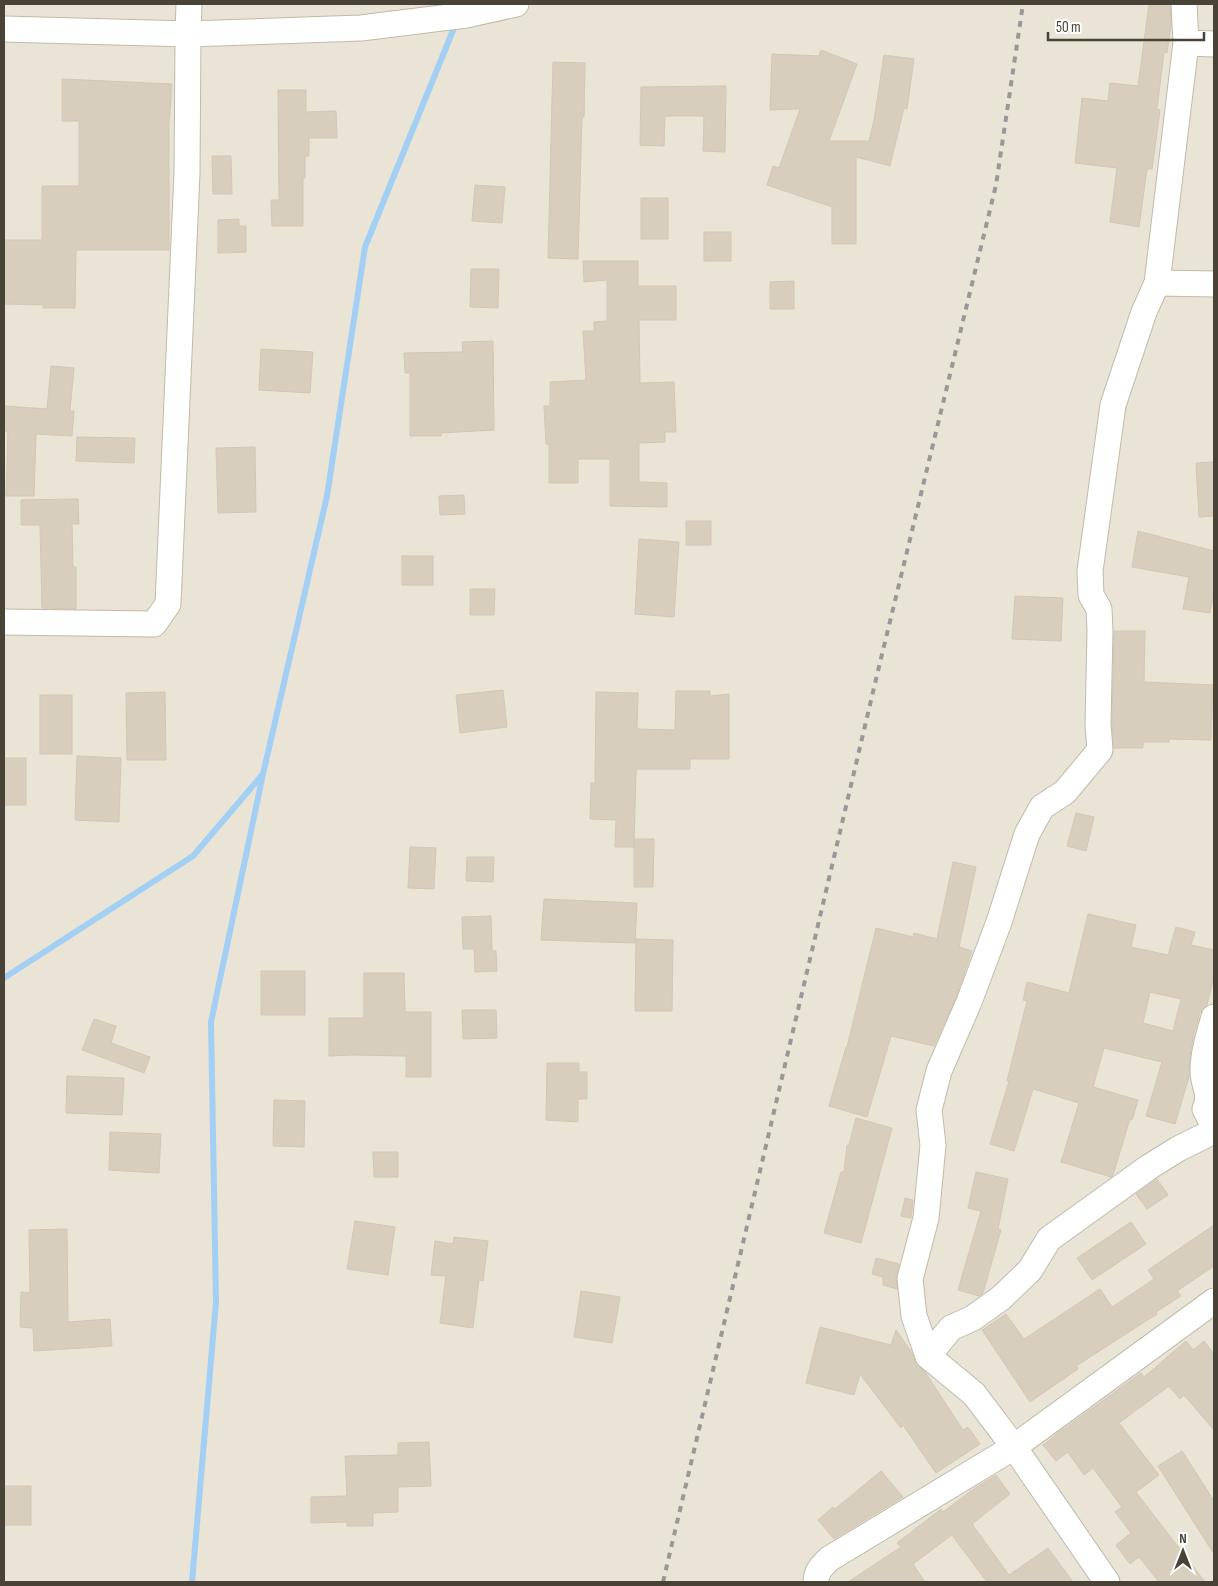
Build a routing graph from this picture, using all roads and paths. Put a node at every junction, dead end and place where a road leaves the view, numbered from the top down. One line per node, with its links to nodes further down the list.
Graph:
1 (189, 4): 5 (street)
2 (516, 4): 5 (street)
3 (1184, 4): 6 (street)
4 (4, 29): 5 (street)
5 (188, 34): 10 (street)
6 (1186, 43): 7 (street); 8 (street)
7 (1214, 44)
8 (1158, 283): 9 (street); 14 (street)
9 (1214, 284)
10 (4, 622)
11 (1214, 1017): 12 (street)
12 (1214, 1129): 14 (street)
13 (1214, 1302): 15 (street)
14 (928, 1356): 15 (street)
15 (1014, 1446): 16 (street); 17 (street)
16 (816, 1582)
17 (1107, 1582)

